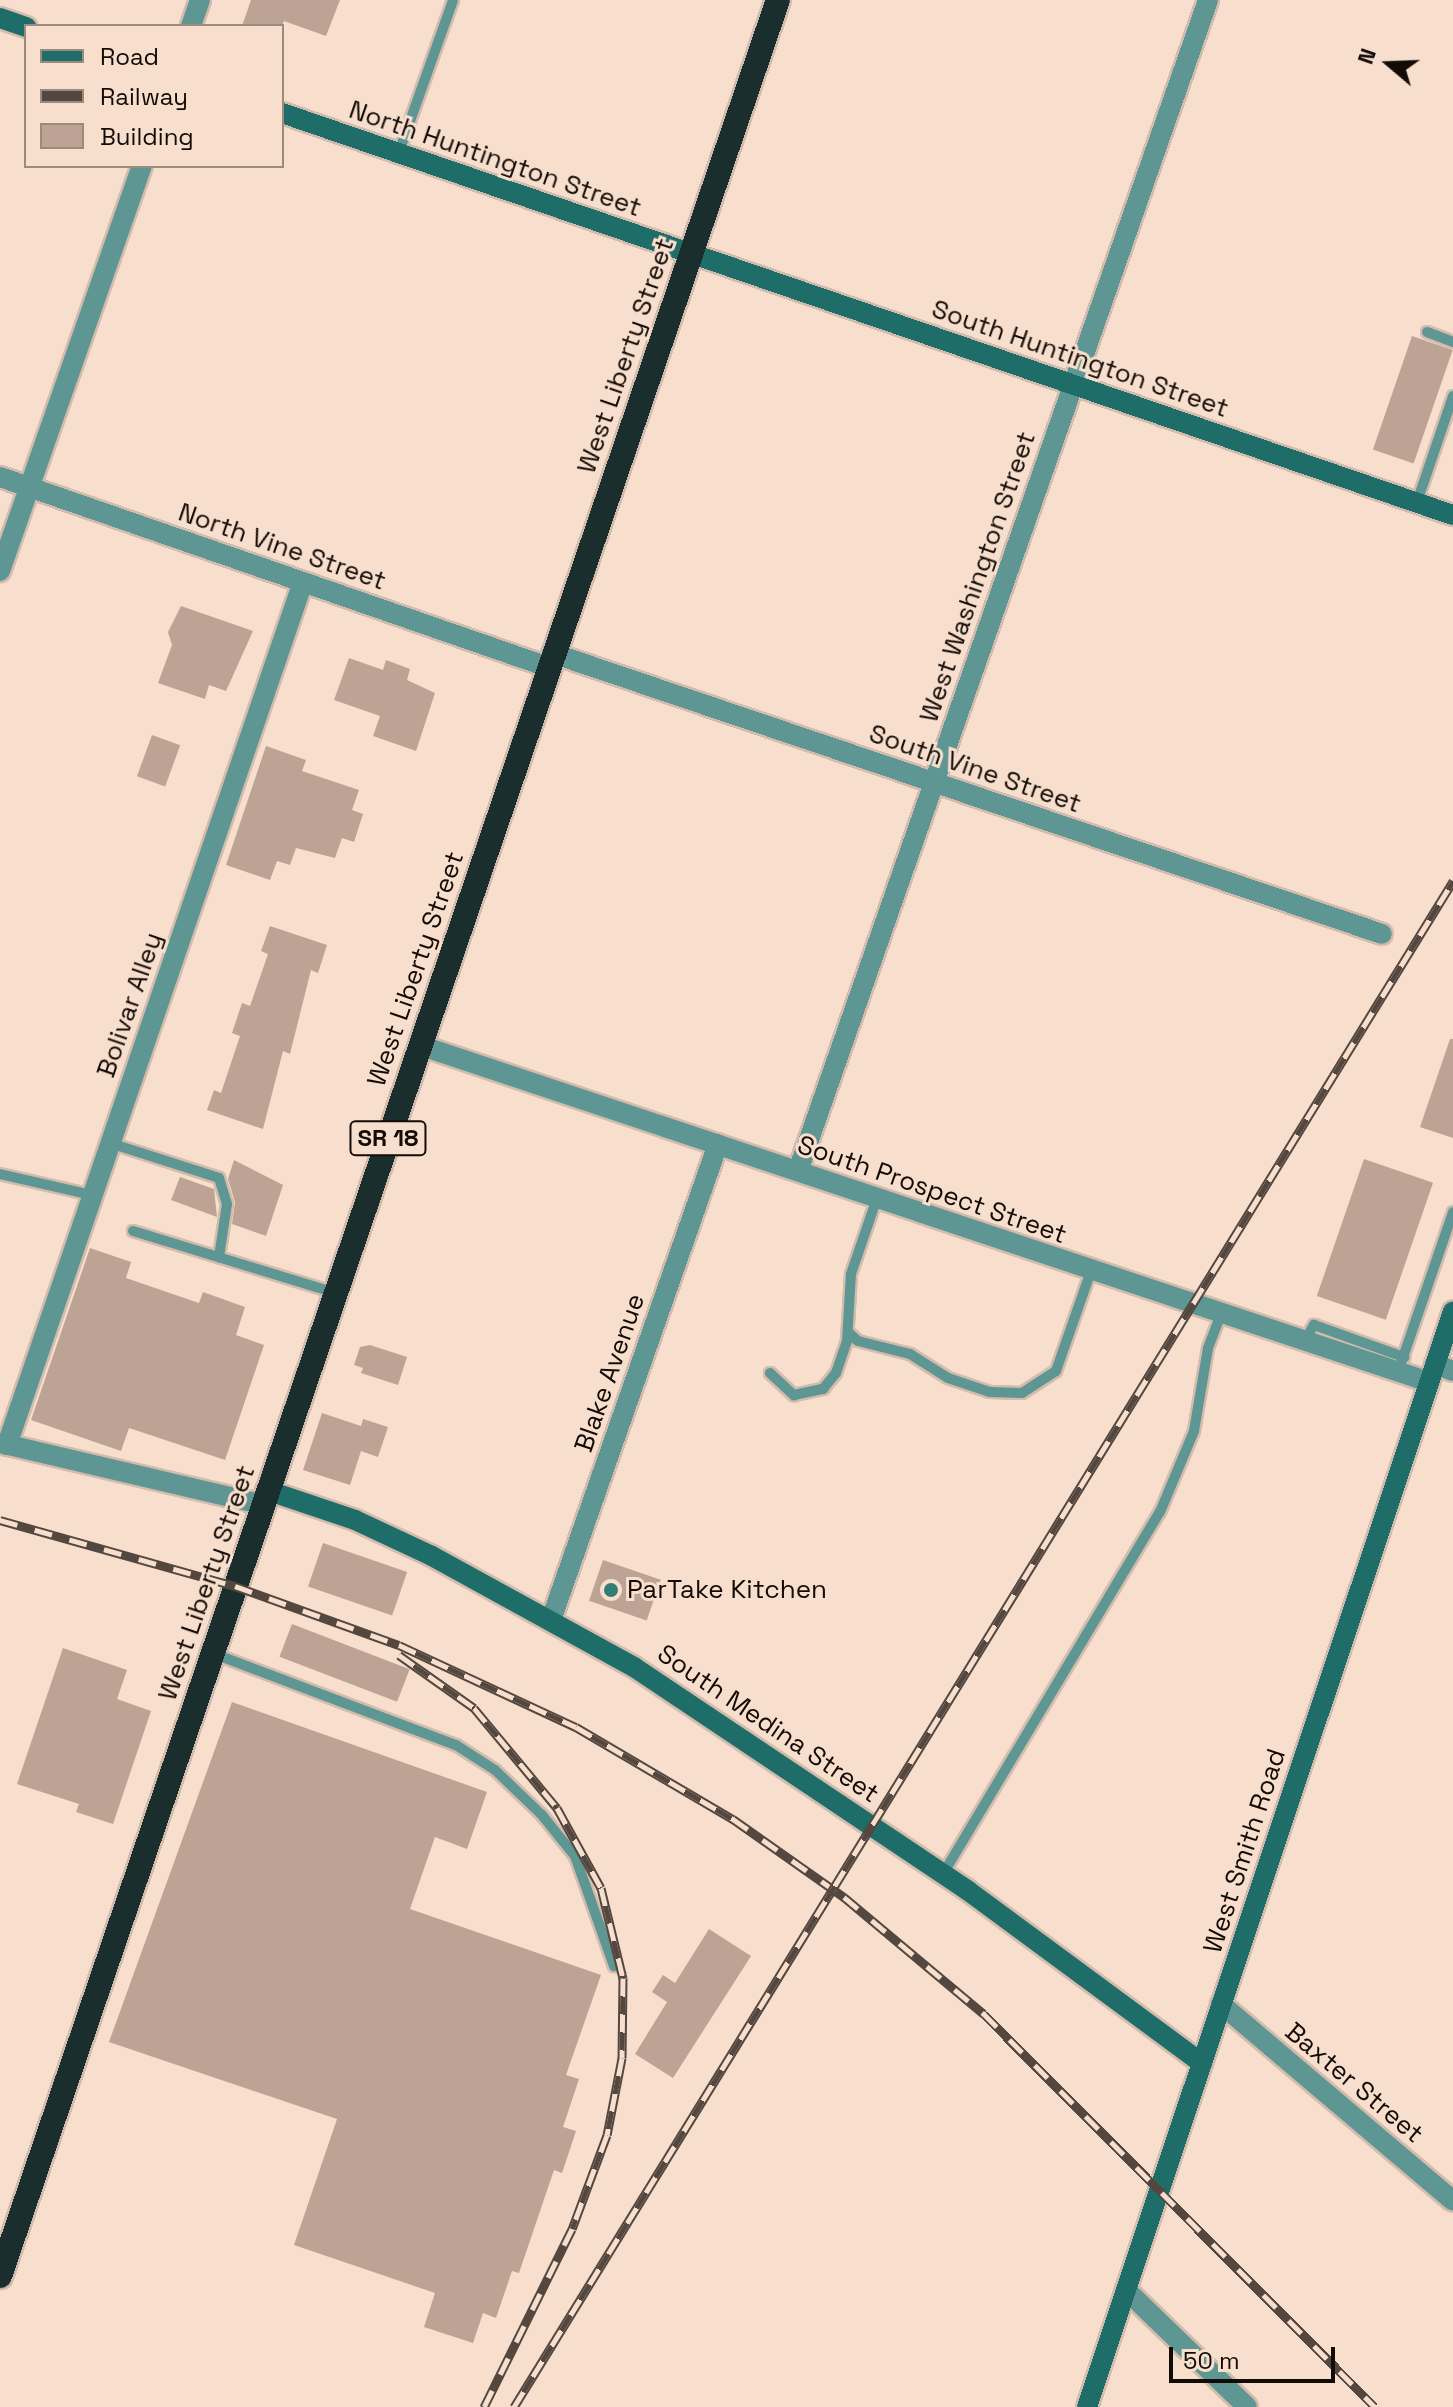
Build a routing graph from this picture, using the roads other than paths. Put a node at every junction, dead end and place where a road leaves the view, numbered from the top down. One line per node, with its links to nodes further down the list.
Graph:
1 (200, 0): 6 (street)
2 (453, 0): 9 (lane)
3 (778, 0): 11 (highway, West Liberty Street / SR 18)
4 (1208, 0): 14 (street, West Washington Street)
5 (0, 18): 7 (street)
6 (192, 24)
7 (24, 26)
8 (284, 114): 9 (street, North Huntington Street)
9 (399, 152): 11 (street, North Huntington Street)
10 (141, 168): 17 (street)
11 (690, 255): 14 (street, South Huntington Street); 22 (highway, West Liberty Street / SR 18)
12 (1427, 332): 13 (lane)
13 (1453, 342)
14 (1073, 384): 18 (street, South Huntington Street); 23 (street, West Washington Street)
15 (1453, 396): 18 (lane)
16 (0, 477): 17 (street, North Vine Street)
17 (29, 487): 20 (street); 21 (street, North Vine Street)
18 (1417, 502): 19 (street, South Huntington Street)
19 (1453, 515)
20 (0, 571)
21 (303, 582): 22 (street, North Vine Street); 26 (street, Bolivar Alley)
22 (550, 660): 23 (street, South Vine Street); 25 (highway, West Liberty Street / SR 18)
23 (934, 782): 24 (street, South Vine Street); 28 (street, West Washington Street)
24 (1382, 934)
25 (419, 1045): 27 (street, South Prospect Street); 36 (highway, West Liberty Street / SR 18)
26 (110, 1143): 30 (street, Bolivar Alley); 34 (lane)
27 (718, 1144): 28 (street, South Prospect Street); 45 (street, Blake Avenue)
28 (798, 1171): 31 (street, South Prospect Street)
29 (0, 1174): 30 (lane)
30 (92, 1195): 43 (street, Bolivar Alley)
31 (877, 1198): 35 (street, South Prospect Street); 39 (lane)
32 (1453, 1212): 40 (lane)
33 (133, 1231): 34 (lane)
34 (219, 1257): 36 (lane)
35 (1091, 1271): 38 (street, South Prospect Street); 39 (lane)
36 (336, 1293): 44 (highway, West Liberty Street / SR 18)
37 (1453, 1311): 41 (street, West Smith Road)
38 (1221, 1314): 40 (street, South Prospect Street); 47 (lane)
39 (848, 1332): 42 (lane)
40 (1401, 1365): 41 (street, South Prospect Street)
41 (1439, 1372): 49 (street, West Smith Road)
42 (770, 1373)
43 (3, 1444): 44 (street)
44 (266, 1498): 45 (street, South Medina Street); 46 (highway, West Liberty Street / SR 18)
45 (551, 1620): 47 (street, South Medina Street)
46 (212, 1653): 48 (lane); 52 (highway, West Liberty Street / SR 18)
47 (943, 1874): 50 (street, South Medina Street)
48 (614, 1966)
49 (1221, 2004): 50 (street, West Smith Road); 51 (street, Baxter Street)
50 (1202, 2063): 53 (street, West Smith Road)
51 (1453, 2201)
52 (0, 2276)
53 (1126, 2290): 54 (street, West Smith Road); 55 (street)
54 (1087, 2407)
55 (1247, 2407)

